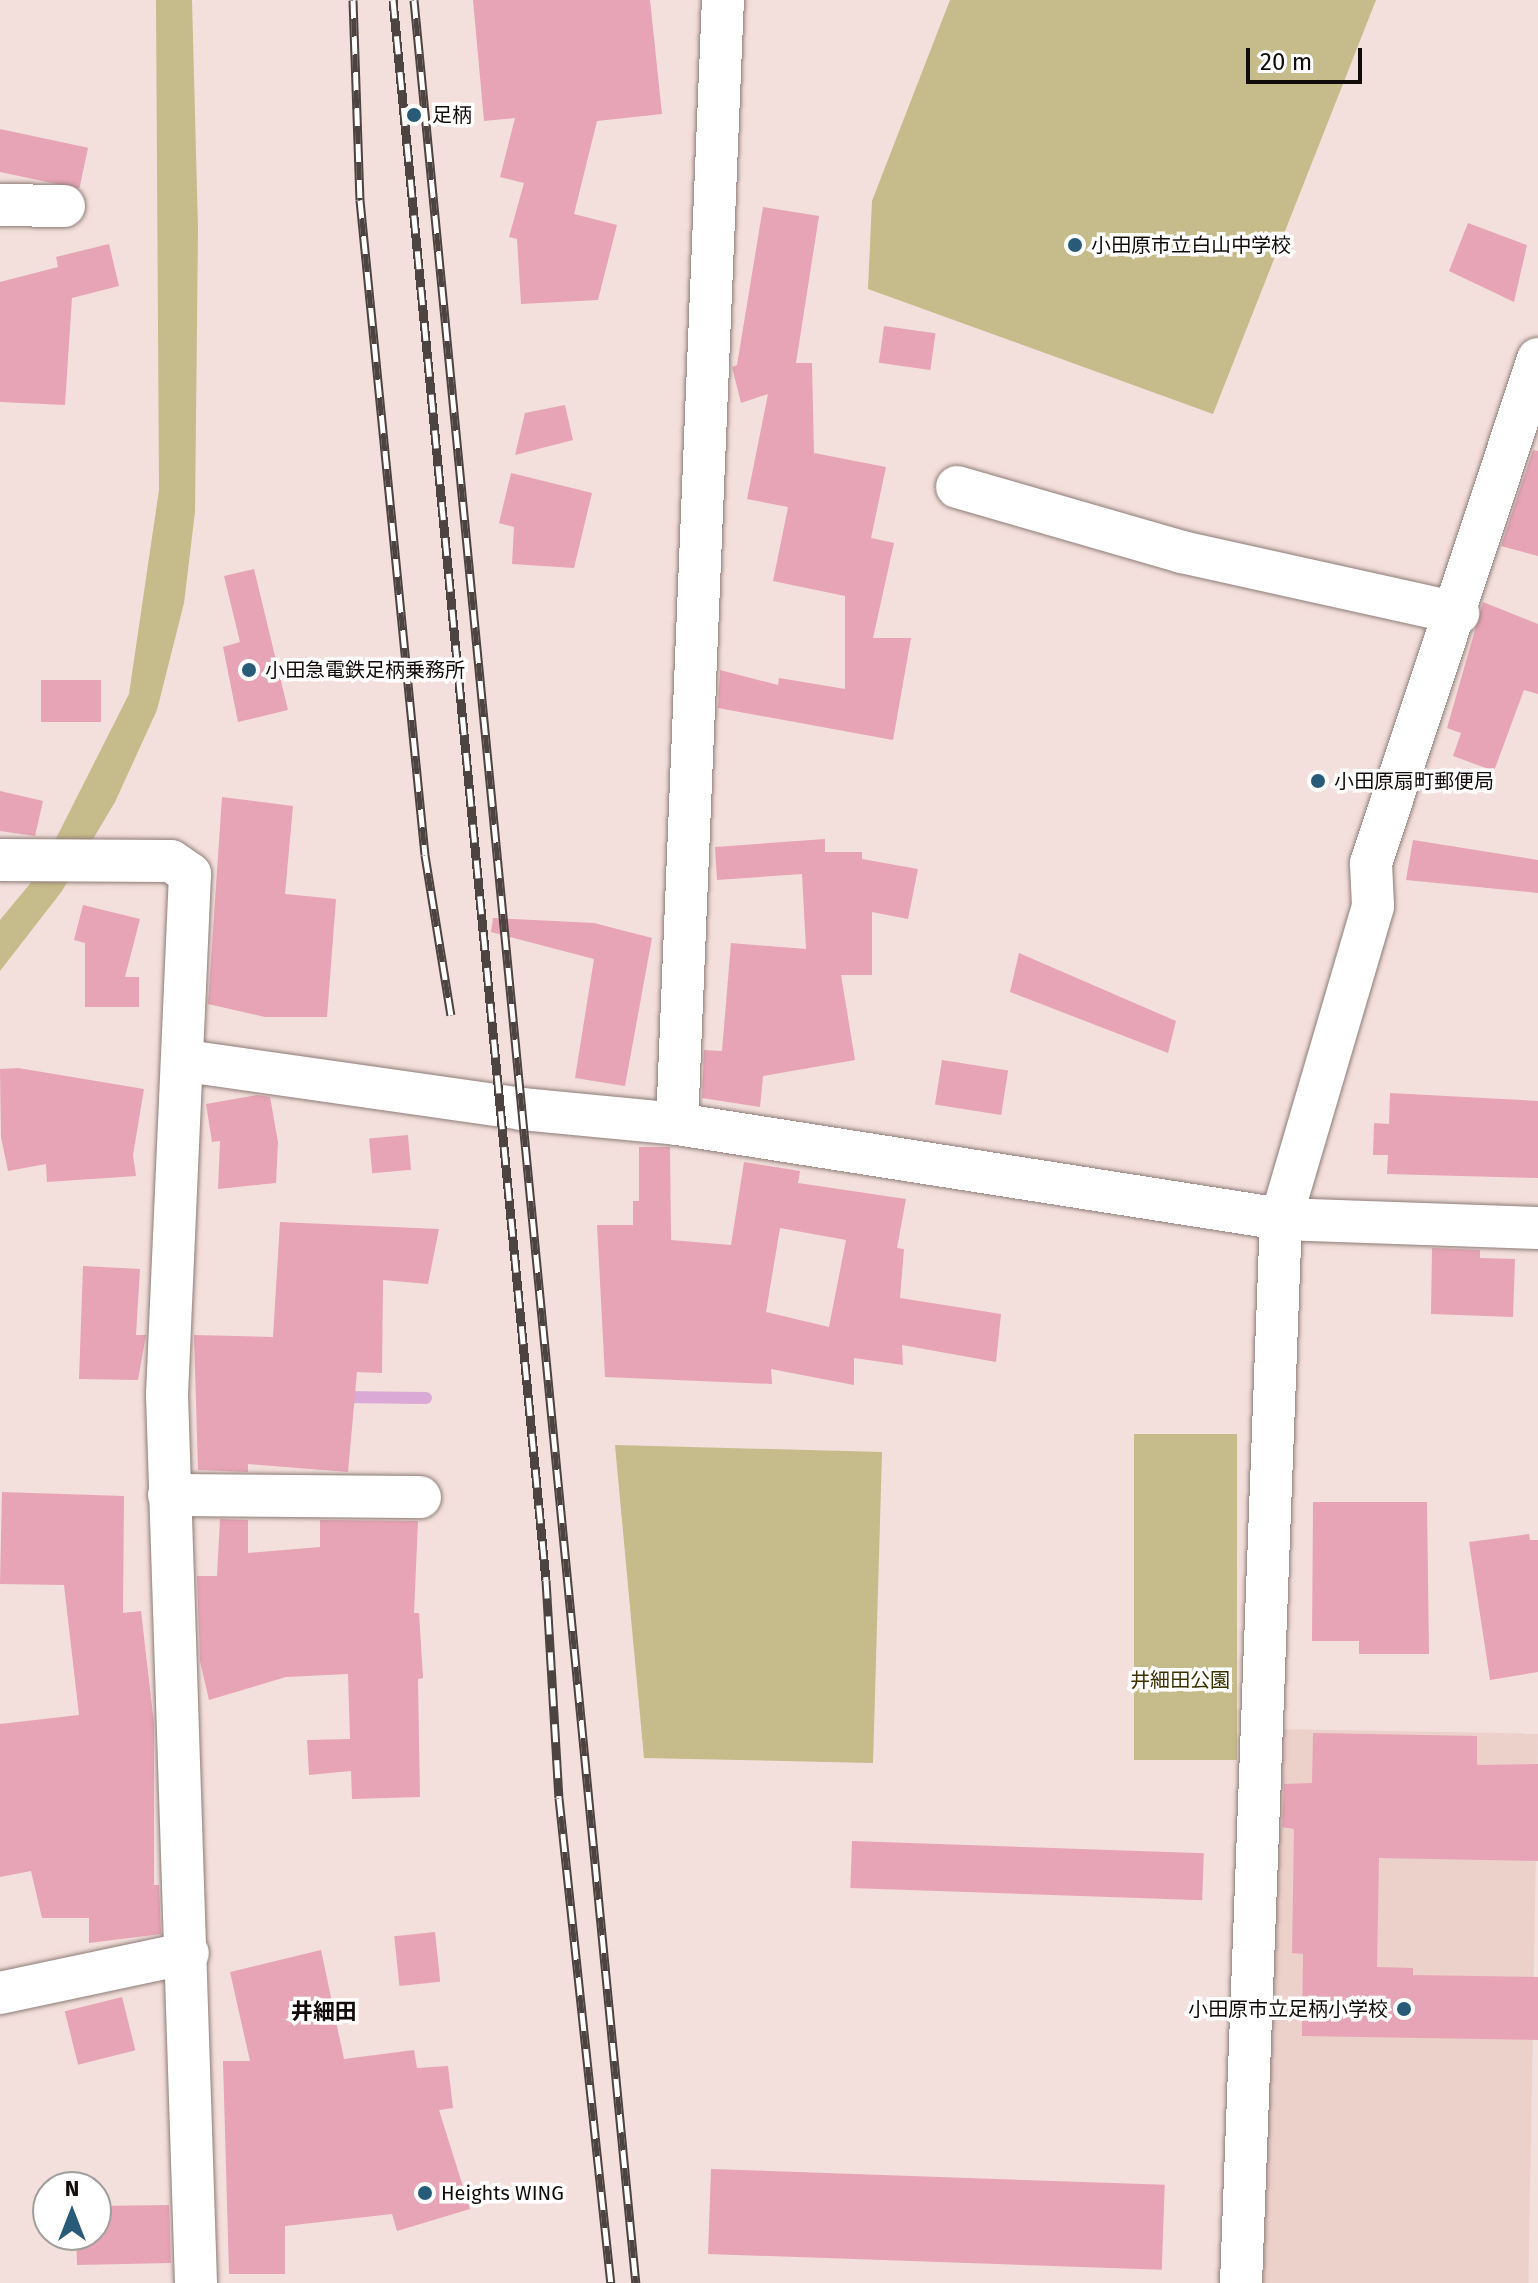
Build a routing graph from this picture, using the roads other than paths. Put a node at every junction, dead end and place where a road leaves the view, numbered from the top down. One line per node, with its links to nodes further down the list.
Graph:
1 (723, 0): 9 (street)
2 (0, 205): 3 (street)
3 (64, 206)
4 (1538, 359): 6 (street)
5 (957, 487): 6 (street)
6 (1458, 613): 10 (street)
7 (0, 860): 8 (street)
8 (186, 1061): 9 (street); 12 (street)
9 (677, 1124): 10 (street)
10 (1281, 1219): 11 (street); 17 (street)
11 (1538, 1228)
12 (169, 1495): 13 (street); 14 (street)
13 (420, 1497)
14 (188, 1953): 15 (street); 16 (street)
15 (0, 1993)
16 (196, 2283)
17 (1241, 2283)

